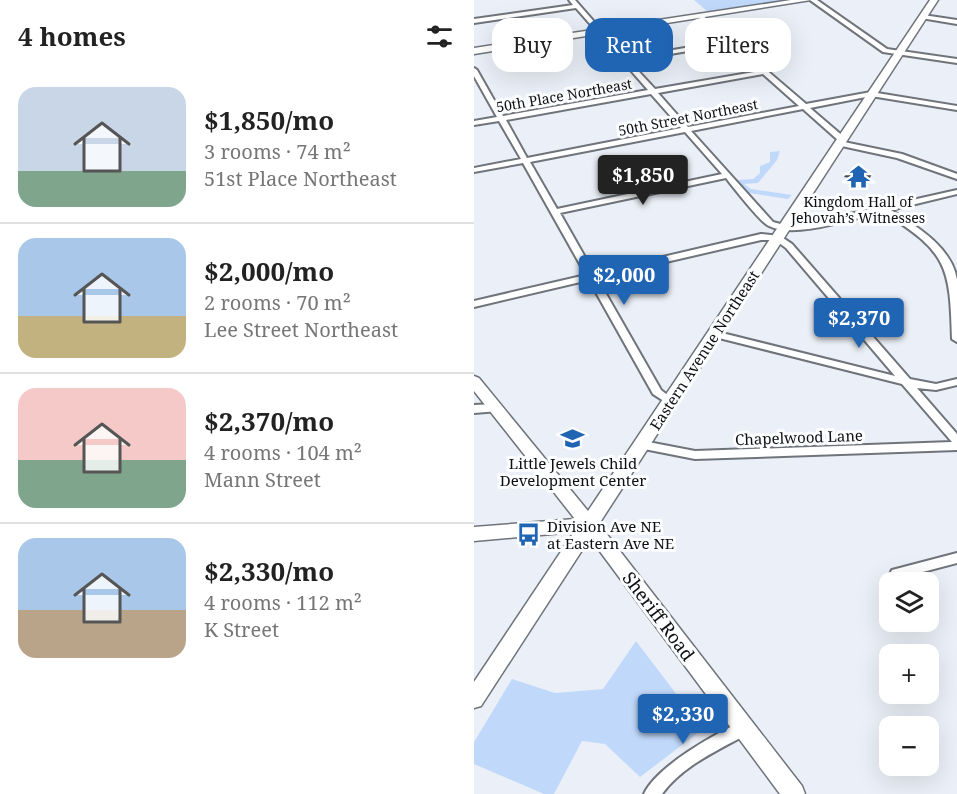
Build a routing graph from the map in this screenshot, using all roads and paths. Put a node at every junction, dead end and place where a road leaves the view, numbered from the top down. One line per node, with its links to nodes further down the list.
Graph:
1 (807, 0): 5 (main road)
2 (813, 0): 14 (street)
3 (934, 0): 6 (main road, Eastern Avenue Northeast)
4 (575, 3): 7 (street); 10 (street)
5 (701, 16): 8 (street); 9 (main road)
6 (922, 17): 11 (street); 14 (main road, Eastern Avenue Northeast)
7 (588, 18)
8 (703, 18)
9 (673, 20)
10 (474, 21)
11 (957, 22)
12 (585, 34): 13 (main road)
13 (474, 51)
14 (899, 53): 15 (street); 21 (main road, Eastern Avenue Northeast)
15 (957, 61)
16 (474, 70): 19 (street)
17 (635, 72): 20 (street)
18 (765, 72): 20 (street, 50th Place Northeast); 22 (street)
19 (478, 84): 24 (street)
20 (653, 92): 24 (street, 50th Place Northeast); 26 (street)
21 (871, 94): 22 (street, 50th Street Northeast); 23 (street); 27 (main road, Eastern Avenue Northeast)
22 (804, 107): 26 (street, 50th Street Northeast); 27 (street)
23 (957, 108)
24 (501, 119): 25 (street, 50th Place Northeast); 28 (street)
25 (474, 123)
26 (685, 129): 28 (street, 50th Street Northeast); 30 (street)
27 (841, 142): 31 (street); 35 (main road, Eastern Avenue Northeast)
28 (525, 160): 29 (street, 50th Street Northeast); 34 (street)
29 (474, 170)
30 (726, 176): 34 (street); 35 (street)
31 (957, 177)
32 (957, 192): 33 (street)
33 (884, 209): 35 (street); 39 (street)
34 (554, 212): 36 (street)
35 (780, 233): 36 (street); 38 (main road, Eastern Avenue Northeast); 40 (street)
36 (591, 277): 37 (street); 43 (street)
37 (474, 304)
38 (714, 334): 40 (street); 43 (main road, Eastern Avenue Northeast)
39 (957, 339)
40 (903, 380): 42 (street); 46 (street)
41 (474, 381): 44 (main road, Sheriff Road)
42 (957, 382)
43 (670, 401): 47 (main road, Eastern Avenue Northeast)
44 (495, 408): 45 (street); 49 (main road, Sheriff Road)
45 (474, 410)
46 (957, 441)
47 (643, 445): 48 (street, Chapelwood Lane); 49 (main road, Eastern Avenue Northeast)
48 (957, 446)
49 (589, 524): 50 (main road); 53 (main road, Eastern Avenue Northeast); 54 (main road, Sheriff Road)
50 (474, 534)
51 (957, 558): 52 (street)
52 (904, 572)
53 (474, 699)
54 (744, 728): 55 (street); 56 (main road, Sheriff Road)
55 (652, 794)
56 (794, 794)

